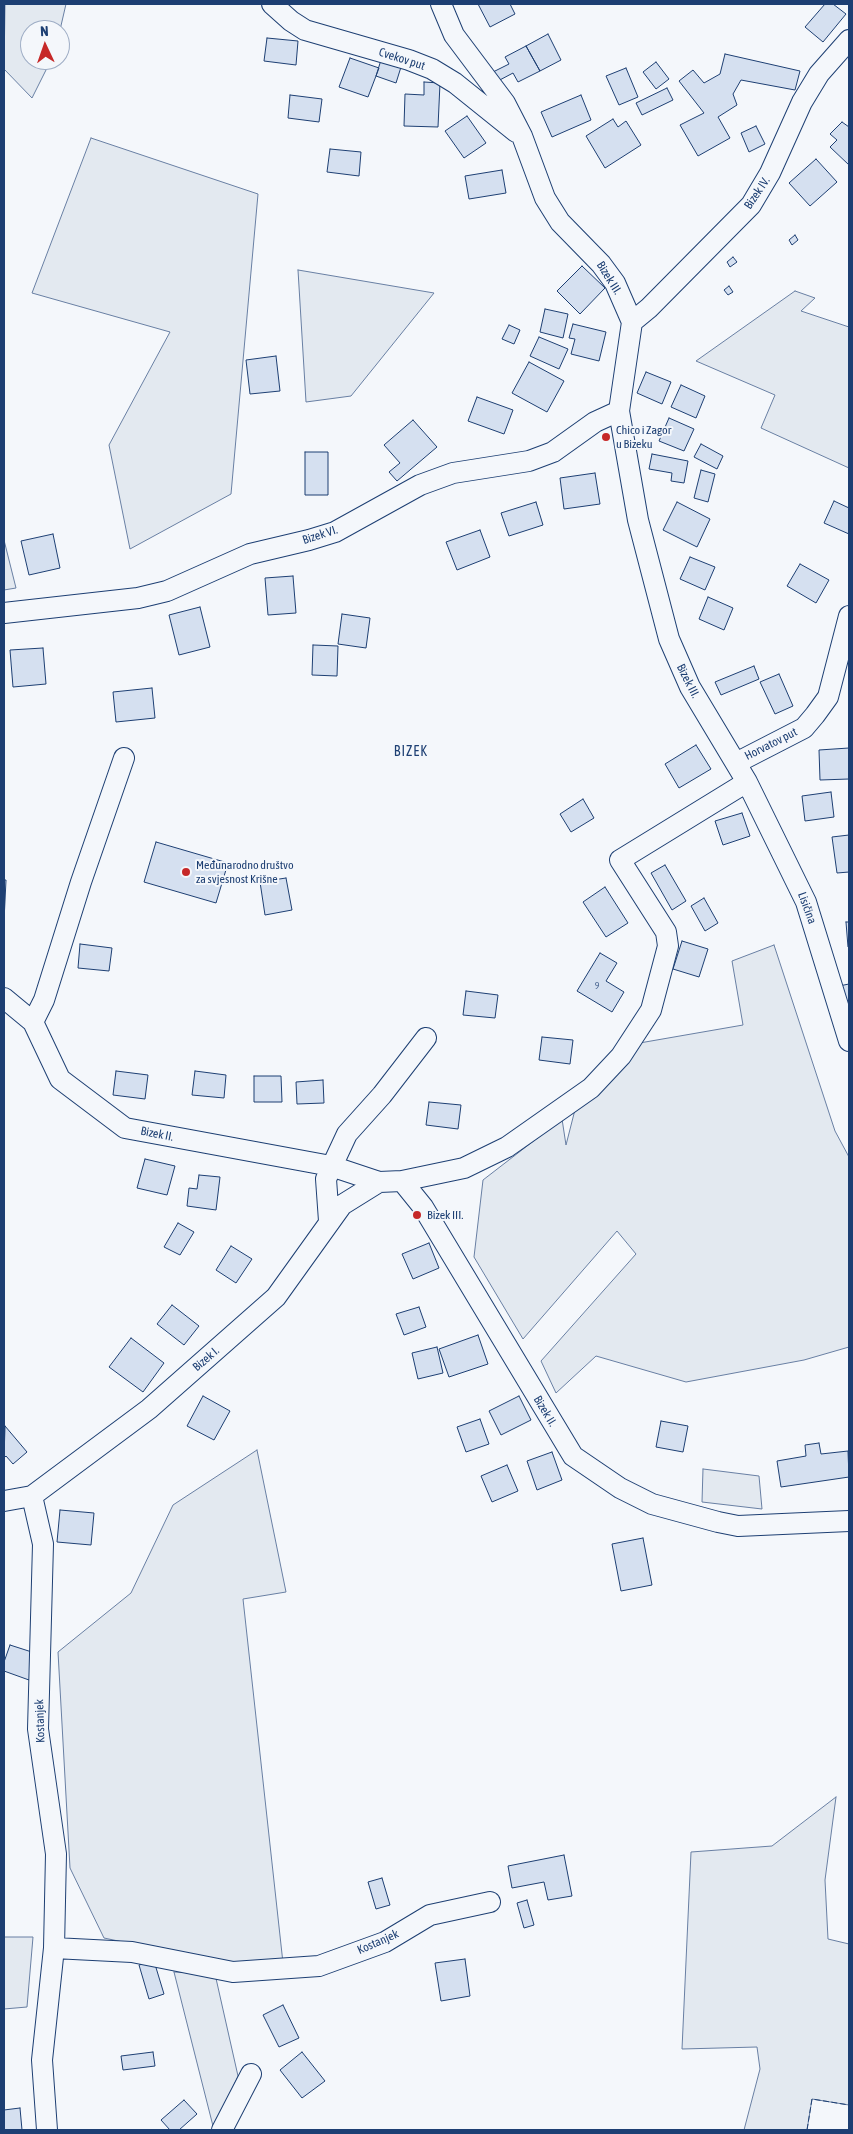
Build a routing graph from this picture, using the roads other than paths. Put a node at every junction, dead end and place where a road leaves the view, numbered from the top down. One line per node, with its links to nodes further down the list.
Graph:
1 (272, 4): 4 (street, Cvekov put)
2 (441, 4): 4 (street, Bizek III.)
3 (849, 40): 5 (street, Bizek IV.)
4 (522, 136): 5 (street, Bizek III.)
5 (632, 322): 6 (street, Bizek III.)
6 (619, 411): 7 (street, Bizek VI.); 10 (street, Bizek III.)
7 (4, 613)
8 (849, 616): 10 (street, Horvatov put)
9 (124, 758): 13 (street)
10 (736, 762): 11 (street, Bizek III.)
11 (747, 782): 15 (street, Lisičina); 17 (street)
12 (4, 998): 13 (street, Bizek II.)
13 (33, 1022): 16 (street, Bizek II.)
14 (426, 1038): 16 (street)
15 (849, 1041)
16 (331, 1166): 18 (street, Bizek II.); 19 (street)
17 (402, 1180): 18 (street, Bizek II.); 22 (street, Bizek II.)
18 (379, 1182): 19 (street, Bizek I.)
19 (329, 1221): 20 (street, Bizek I.)
20 (32, 1496): 21 (street, Bizek I.); 24 (street, Kostanjek)
21 (4, 1501)
22 (849, 1521)
23 (490, 1902): 24 (street, Kostanjek)
24 (54, 1948): 26 (street, Kostanjek)
25 (251, 2074): 27 (street)
26 (48, 2130)
27 (222, 2130)

